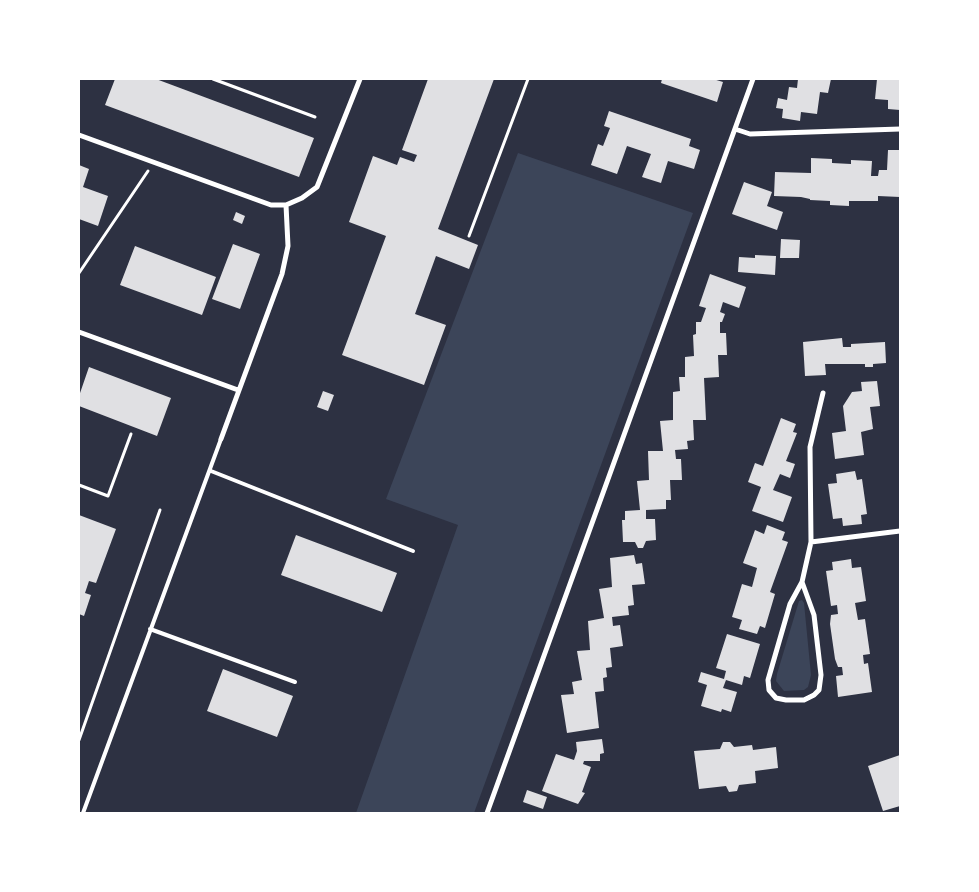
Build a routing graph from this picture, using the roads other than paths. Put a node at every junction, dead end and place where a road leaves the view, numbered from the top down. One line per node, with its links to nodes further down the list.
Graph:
1 (360, 79): 6 (street)
2 (753, 79): 3 (street)
3 (735, 129): 4 (street); 19 (street)
4 (900, 129)
5 (79, 135): 6 (street)
6 (286, 205): 8 (street)
7 (79, 332): 8 (street)
8 (238, 390): 10 (street)
9 (823, 393): 13 (street)
10 (221, 439): 11 (lane)
11 (211, 470): 14 (lane); 16 (lane)
12 (900, 531): 13 (street)
13 (811, 542): 15 (street)
14 (413, 551)
15 (802, 582): 15 (street)
16 (150, 629): 17 (lane); 18 (lane)
17 (295, 682)
18 (83, 813)
19 (487, 813)

